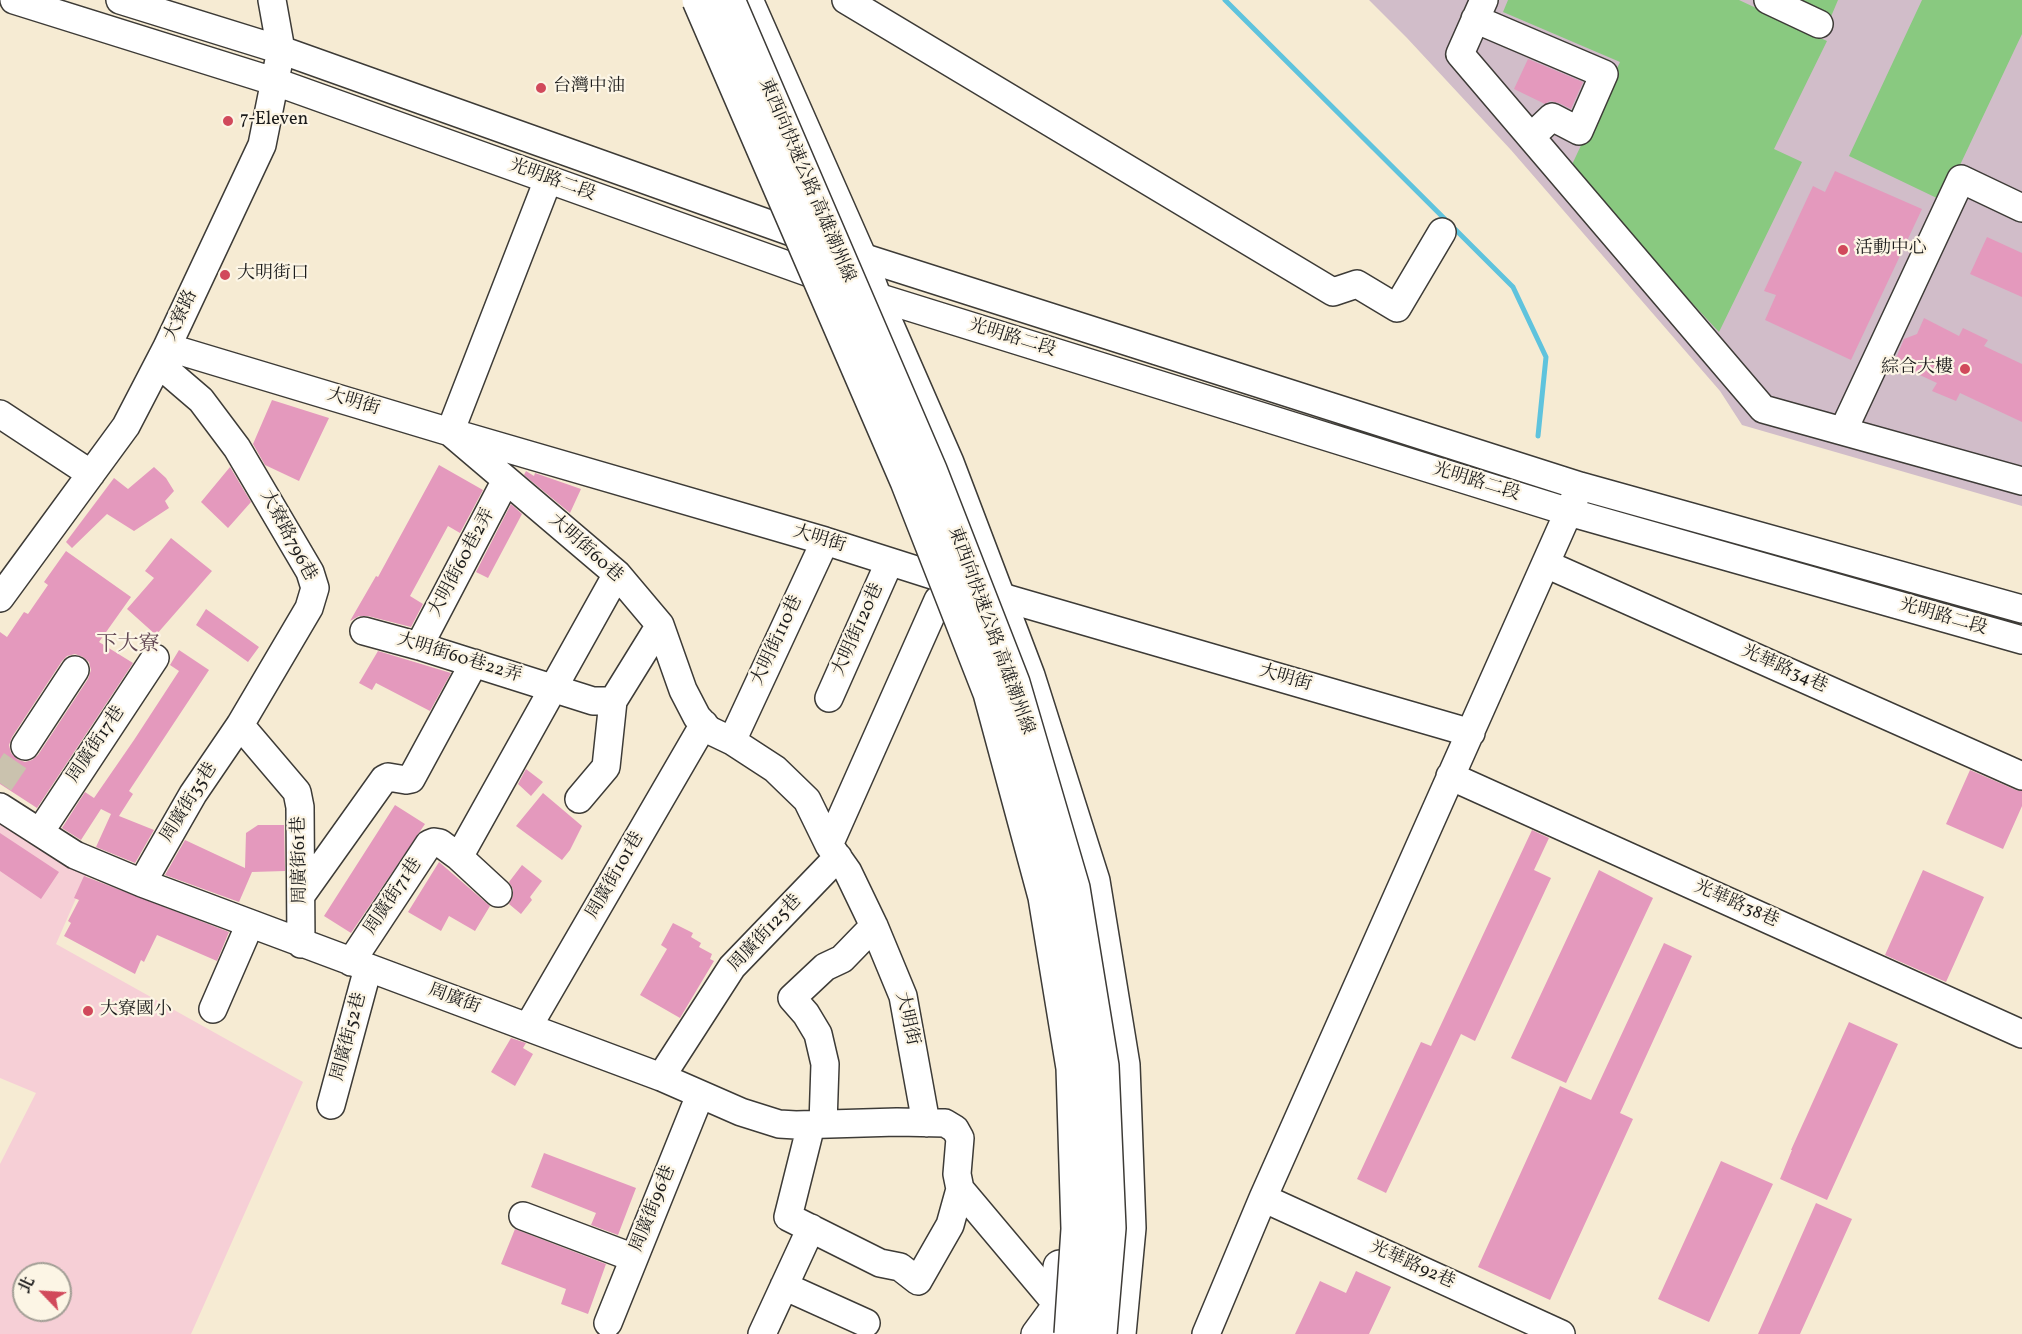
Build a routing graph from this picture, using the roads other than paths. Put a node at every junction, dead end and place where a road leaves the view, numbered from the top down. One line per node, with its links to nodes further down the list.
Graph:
1 (14, 0): 13 (street, 光明路二段)
2 (120, 0): 12 (street, 光明路二段)
3 (272, 0): 12 (street, 大寮路)
4 (682, 0): 19 (main road)
5 (699, 0): 89 (main road, 東西向快速公路 高雄潮州線, bridge)
6 (728, 0): 91 (main road, 東西向快速公路 高雄潮州線, bridge)
7 (746, 0): 21 (main road)
8 (846, 0): 20 (street)
9 (1768, 0): 11 (street)
10 (1480, 9): 15 (street); 15 (street)
11 (1820, 24)
12 (281, 50): 13 (street, 大寮路); 14 (street, 光明路二段)
13 (276, 82): 16 (street, 光明路二段); 24 (street, 大寮路)
14 (518, 134): 16 (street); 19 (street, 光明路二段)
15 (1531, 137): 26 (street)
16 (508, 166): 17 (street, 光明路二段)
17 (548, 180): 22 (street, 光明路二段); 27 (street)
18 (2022, 208): 26 (street)
19 (780, 227): 21 (street, 光明路二段); 22 (main road)
20 (1442, 232)
21 (859, 256): 23 (main road); 31 (street, 光明路二段)
22 (801, 271): 23 (street, 光明路二段); 37 (main road)
23 (874, 296): 32 (street, 光明路二段); 38 (main road)
24 (163, 356): 27 (street, 大明街); 28 (street, 大寮路); 52 (street, 大寮路796巷)
25 (0, 414): 28 (street)
26 (1843, 431): 30 (street)
27 (450, 432): 29 (street, 大明街60巷); 33 (street, 大明街)
28 (90, 474): 39 (street, 大寮路)
29 (506, 480): 36 (street, 大明街60巷); 44 (street, 大明街60巷2弄)
30 (2022, 481)
31 (1580, 486): 32 (street); 40 (street, 光明路二段)
32 (1569, 512): 35 (street); 43 (street, 光明路二段)
33 (825, 541): 34 (street, 大明街); 54 (street, 大明街110巷)
34 (890, 563): 37 (street, 大明街); 49 (street, 大明街120巷)
35 (1546, 564): 53 (street); 57 (street, 光華路34巷)
36 (617, 574): 41 (street, 大明街60巷); 48 (street)
37 (933, 588): 38 (street, 大明街); 61 (street); 84 (main road)
38 (998, 596): 53 (street, 大明街); 92 (main road)
39 (0, 598)
40 (2022, 609)
41 (660, 625): 50 (street); 51 (street, 大明街60巷)
42 (364, 631): 44 (street, 大明街60巷22弄)
43 (2022, 640)
44 (419, 646): 46 (street, 大明街60巷22弄)
45 (155, 658): 60 (street, 周廣街17巷)
46 (474, 663): 48 (street, 大明街60巷22弄); 65 (street)
47 (75, 670): 55 (street)
48 (553, 688): 50 (street, 大明街60巷22弄); 62 (street)
49 (829, 698)
50 (613, 701): 58 (street)
51 (704, 724): 54 (street, 大明街60巷); 71 (street, 周廣街101巷)
52 (240, 725): 63 (street, 周廣街35巷); 65 (street, 周廣街61巷)
53 (1471, 733): 56 (street)
54 (732, 741): 61 (street, 大明街60巷)
55 (25, 746)
56 (1450, 776): 72 (street, 光華路38巷); 79 (street)
57 (2022, 776)
58 (579, 799)
59 (0, 807): 60 (street, 周廣街)
60 (40, 832): 63 (street, 周廣街)
61 (834, 851): 67 (street, 大明街); 73 (street, 周廣街125巷)
62 (459, 857): 64 (street, 周廣街71巷); 69 (street, 周廣街71巷)
63 (142, 883): 66 (street, 周廣街)
64 (498, 892)
65 (302, 894): 68 (street, 周廣街61巷)
66 (250, 924): 68 (street, 周廣街); 70 (street)
67 (874, 926): 76 (street, 大明街); 77 (street)
68 (301, 944): 69 (street, 周廣街)
69 (360, 965): 71 (street, 周廣街); 75 (street, 周廣街52巷)
70 (213, 1009)
71 (528, 1027): 73 (street, 周廣街)
72 (2022, 1034)
73 (661, 1077): 74 (street, 周廣街)
74 (700, 1095): 77 (street, 周廣街); 82 (street, 周廣街96巷)
75 (332, 1105)
76 (926, 1122): 77 (street, 周廣街); 78 (street)
77 (817, 1124): 81 (street)
78 (960, 1189): 81 (street); 84 (street)
79 (1263, 1198): 93 (street); 94 (street, 光華路92巷)
80 (523, 1216): 82 (street)
81 (811, 1228): 83 (street)
82 (634, 1258): 85 (street, 周廣街96巷)
83 (784, 1286): 86 (street); 87 (street)
84 (1055, 1319): 88 (street); 90 (street)
85 (608, 1323)
86 (866, 1323)
87 (762, 1334)
88 (1035, 1334)
89 (1071, 1334)
90 (1083, 1334)
91 (1100, 1334)
92 (1119, 1334)
93 (1206, 1334)
94 (1561, 1334)

